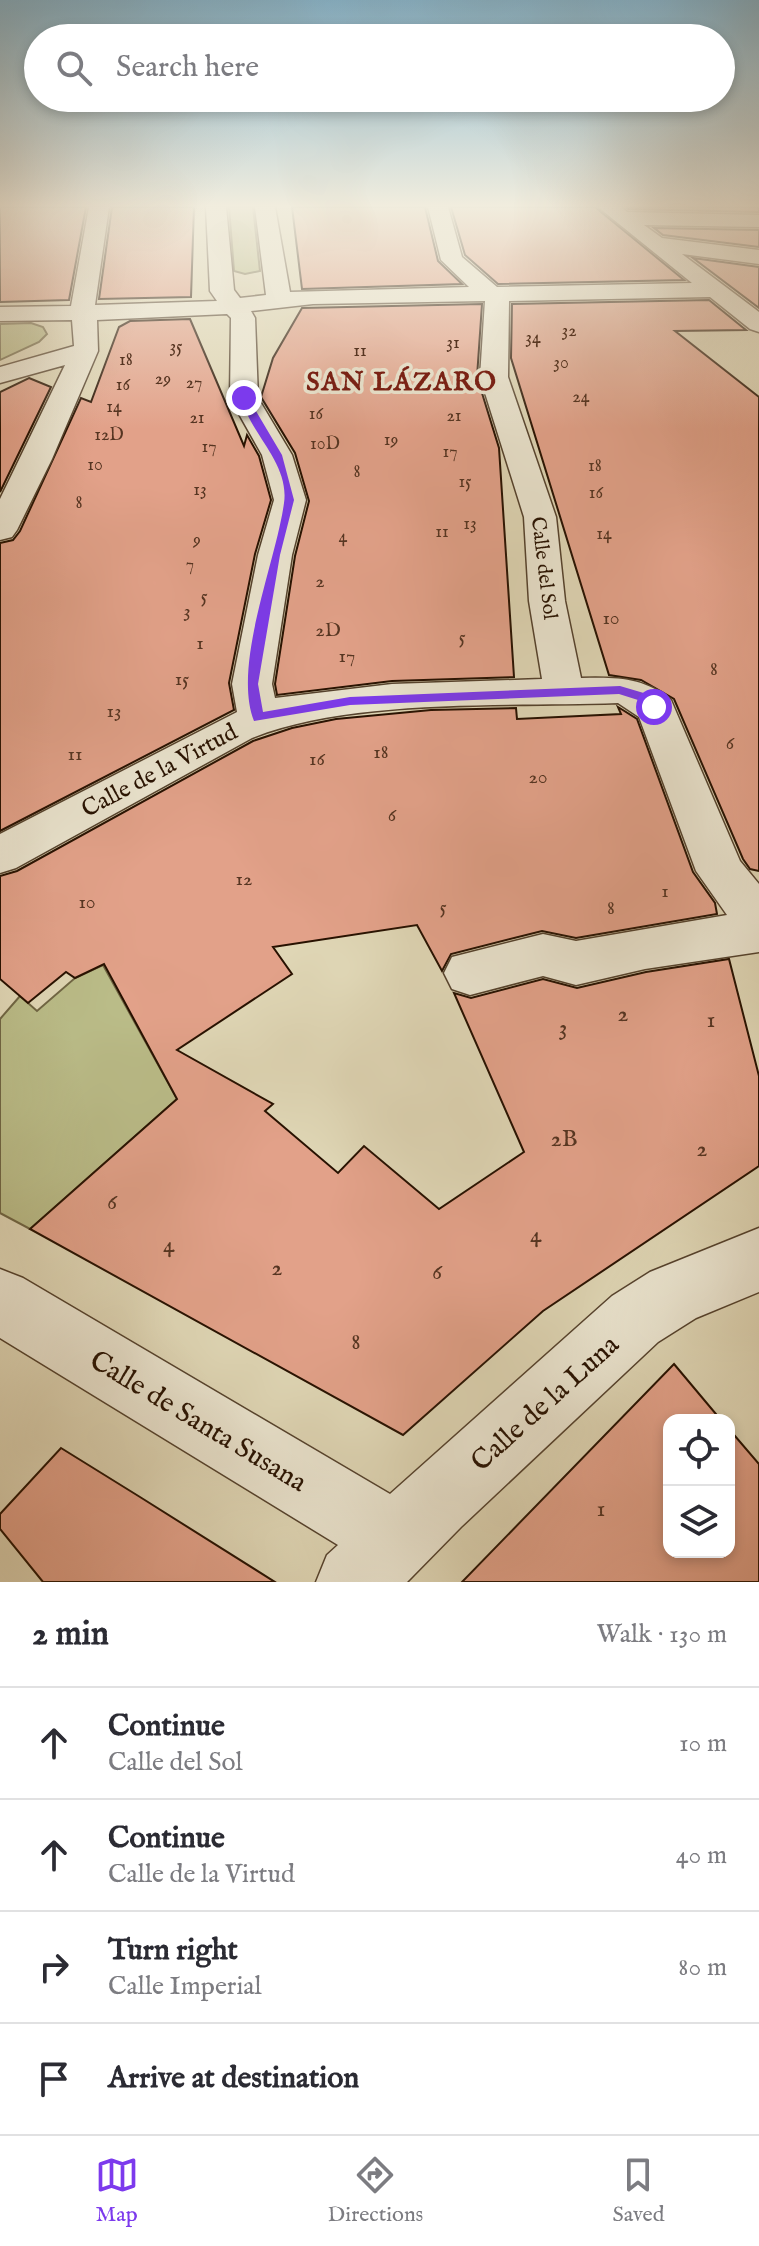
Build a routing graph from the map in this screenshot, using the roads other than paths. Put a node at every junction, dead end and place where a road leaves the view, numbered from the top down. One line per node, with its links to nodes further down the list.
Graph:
1 (85, 281): 11 (street)
2 (226, 281): 8 (street)
3 (276, 281): 6 (street)
4 (477, 281): 9 (street)
5 (705, 281): 7 (street)
6 (277, 288): 8 (street); 9 (street)
7 (717, 290): 9 (street); 12 (street)
8 (228, 292): 11 (street); 17 (street)
9 (492, 293): 16 (street, Calle del Sol)
10 (0, 314): 11 (street)
11 (86, 314): 13 (street)
12 (759, 324)
13 (85, 351): 14 (street); 15 (street)
14 (0, 375)
15 (0, 530)
16 (564, 691): 17 (street, Calle de la Virtud); 19 (street)
17 (258, 718): 18 (street, Calle de la Virtud)
18 (0, 855)
19 (759, 919)
20 (759, 931): 21 (street)
21 (470, 973)
22 (753, 1274): 24 (street, Calle de la Luna)
23 (0, 1301): 24 (street, Calle de Santa Susana)
24 (376, 1561)

